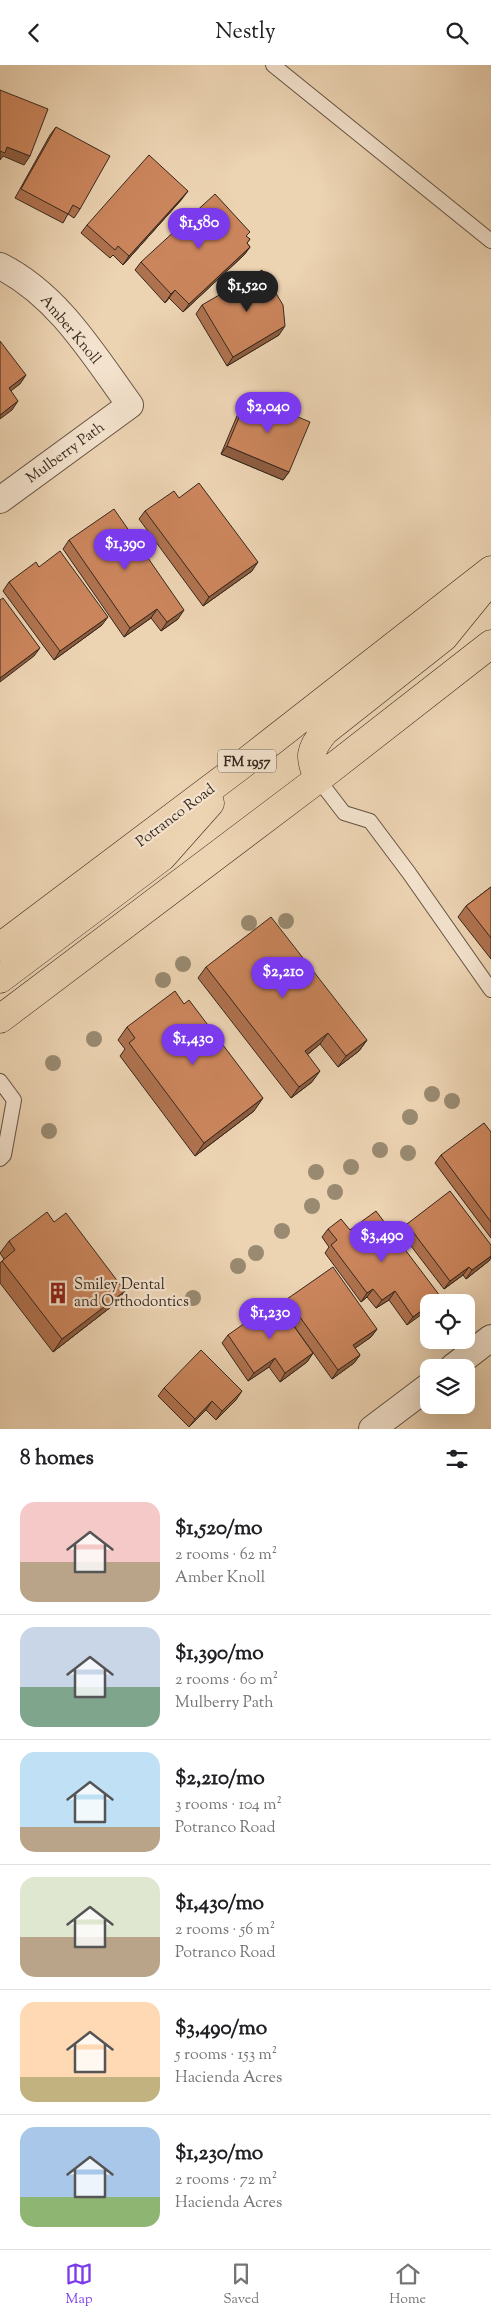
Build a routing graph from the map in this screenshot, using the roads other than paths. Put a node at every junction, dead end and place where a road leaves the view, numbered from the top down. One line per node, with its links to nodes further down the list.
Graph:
1 (273, 65): 2 (lane)
2 (491, 241)
3 (0, 266): 4 (street, Amber Knoll)
4 (130, 405): 5 (street, Mulberry Path)
5 (0, 500)
6 (491, 570): 9 (main road, Potranco Road / FM 1957)
7 (491, 577): 10 (main road)
8 (491, 644): 10 (main road)
9 (239, 767): 11 (main road, Potranco Road / FM 1957); 12 (main road)
10 (318, 779): 13 (lane); 14 (main road)
11 (0, 947)
12 (0, 979)
13 (491, 990)
14 (0, 1019)
15 (0, 1081): 16 (lane)
16 (0, 1159)
17 (491, 1338): 18 (street)
18 (463, 1359)
19 (420, 1393): 20 (street)
20 (372, 1429)

